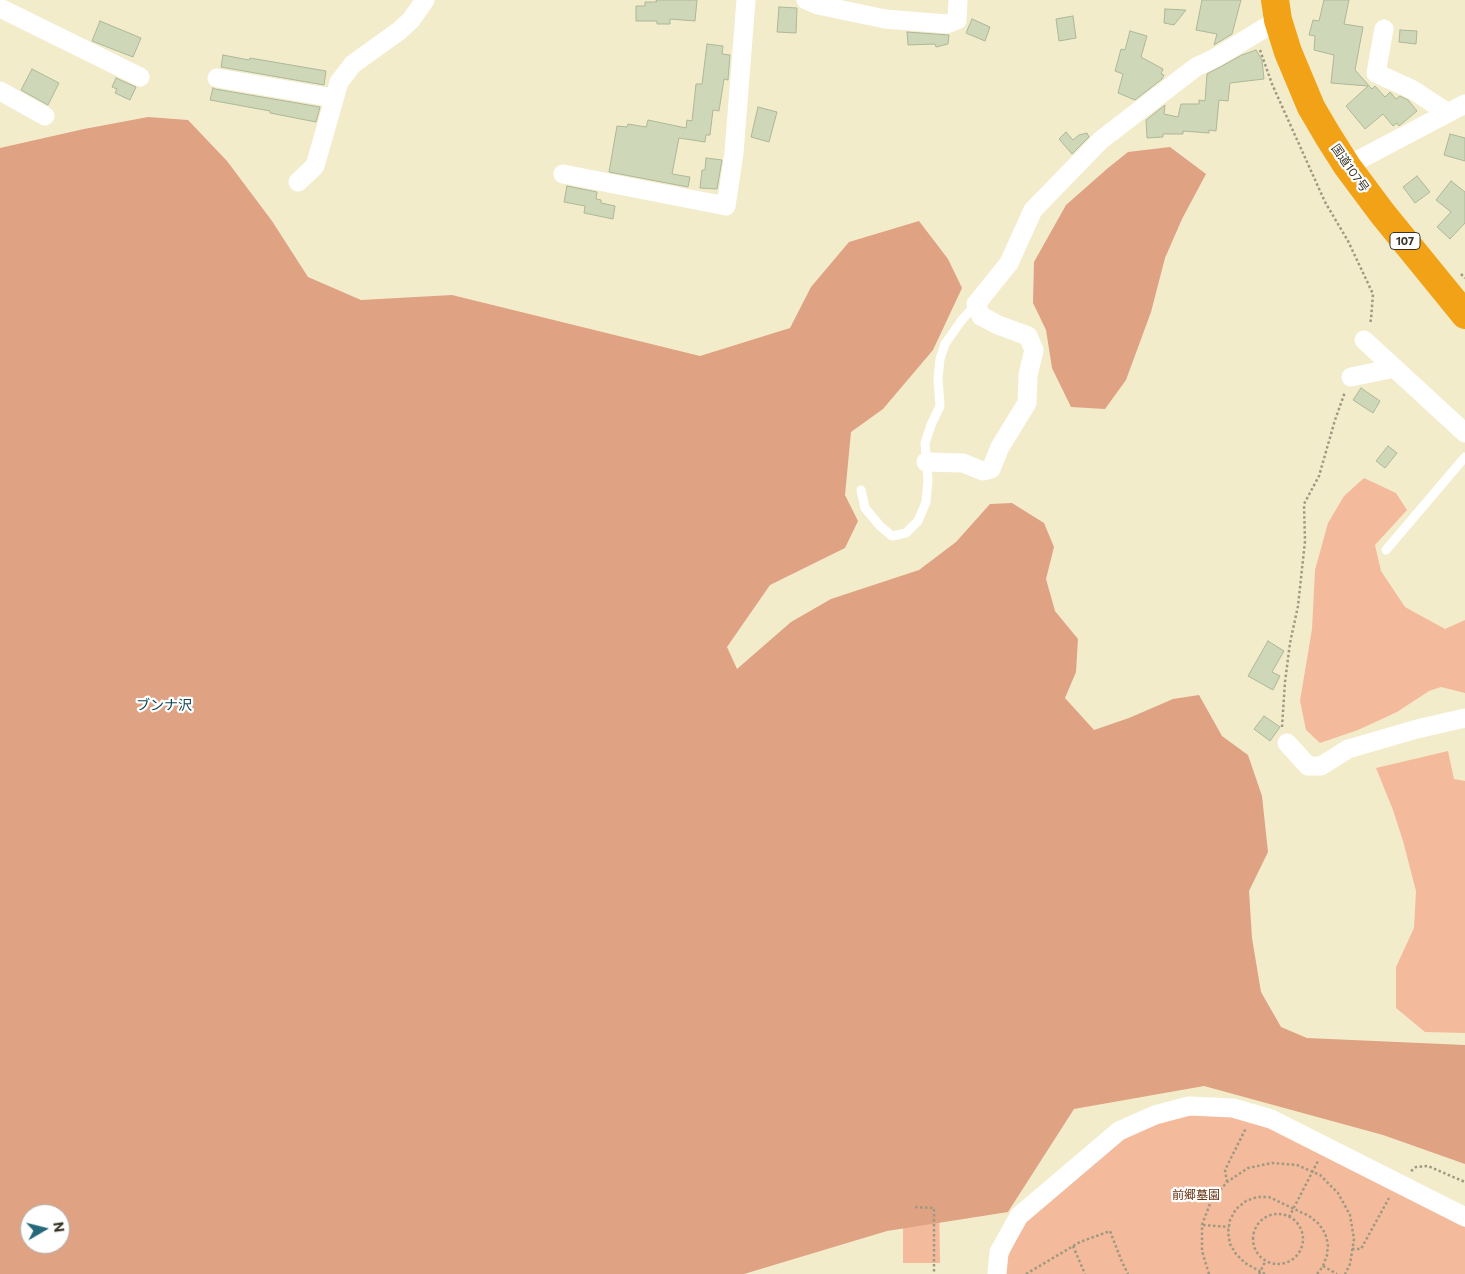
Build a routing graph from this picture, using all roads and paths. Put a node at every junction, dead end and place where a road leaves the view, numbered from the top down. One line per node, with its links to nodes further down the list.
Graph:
1 (425, 0): 11 (street)
2 (746, 0): 16 (street)
3 (806, 0): 4 (street)
4 (958, 0)
5 (0, 8): 8 (street)
6 (1270, 18): 15 (highway, 国道107号 / 107); 18 (street); 20 (path)
7 (1384, 28): 13 (street)
8 (140, 77)
9 (217, 78): 11 (street)
10 (0, 91): 14 (street)
11 (334, 98): 17 (street)
12 (1465, 104): 13 (street)
13 (1448, 112): 15 (street)
14 (45, 116)
15 (1347, 166): 19 (highway, 国道107号 / 107)
16 (563, 174)
17 (298, 182)
18 (976, 304): 25 (lane); 25 (street)
19 (1465, 315)
20 (1364, 340): 21 (street)
21 (1395, 368): 22 (street); 23 (street)
22 (1351, 377): 29 (path)
23 (1465, 433)
24 (1465, 457): 27 (lane)
25 (926, 462): 26 (lane)
26 (861, 490)
27 (1386, 550)
28 (1465, 718): 29 (street)
29 (1287, 743)
30 (1253, 1114): 31 (street); 33 (path); 45 (street)
31 (1326, 1146): 32 (path); 37 (street)
32 (1312, 1172): 33 (path); 35 (path); 53 (path)
33 (1227, 1182): 38 (path)
34 (915, 1207): 44 (path)
35 (1294, 1208): 36 (path); 39 (path); 42 (path)
36 (1289, 1217): 41 (path); 41 (path)
37 (1465, 1217)
38 (1202, 1225): 39 (path); 49 (path)
39 (1229, 1227): 43 (path)
40 (1073, 1246): 46 (path); 47 (path); 48 (path)
41 (1266, 1261): 43 (path)
42 (1323, 1266): 51 (path); 52 (path)
43 (1260, 1273): 50 (path)
44 (934, 1274)
45 (997, 1274)
46 (1026, 1274)
47 (1086, 1274)
48 (1128, 1274)
49 (1210, 1274)
50 (1265, 1274)
51 (1317, 1274)
52 (1338, 1274)
53 (1345, 1274)

